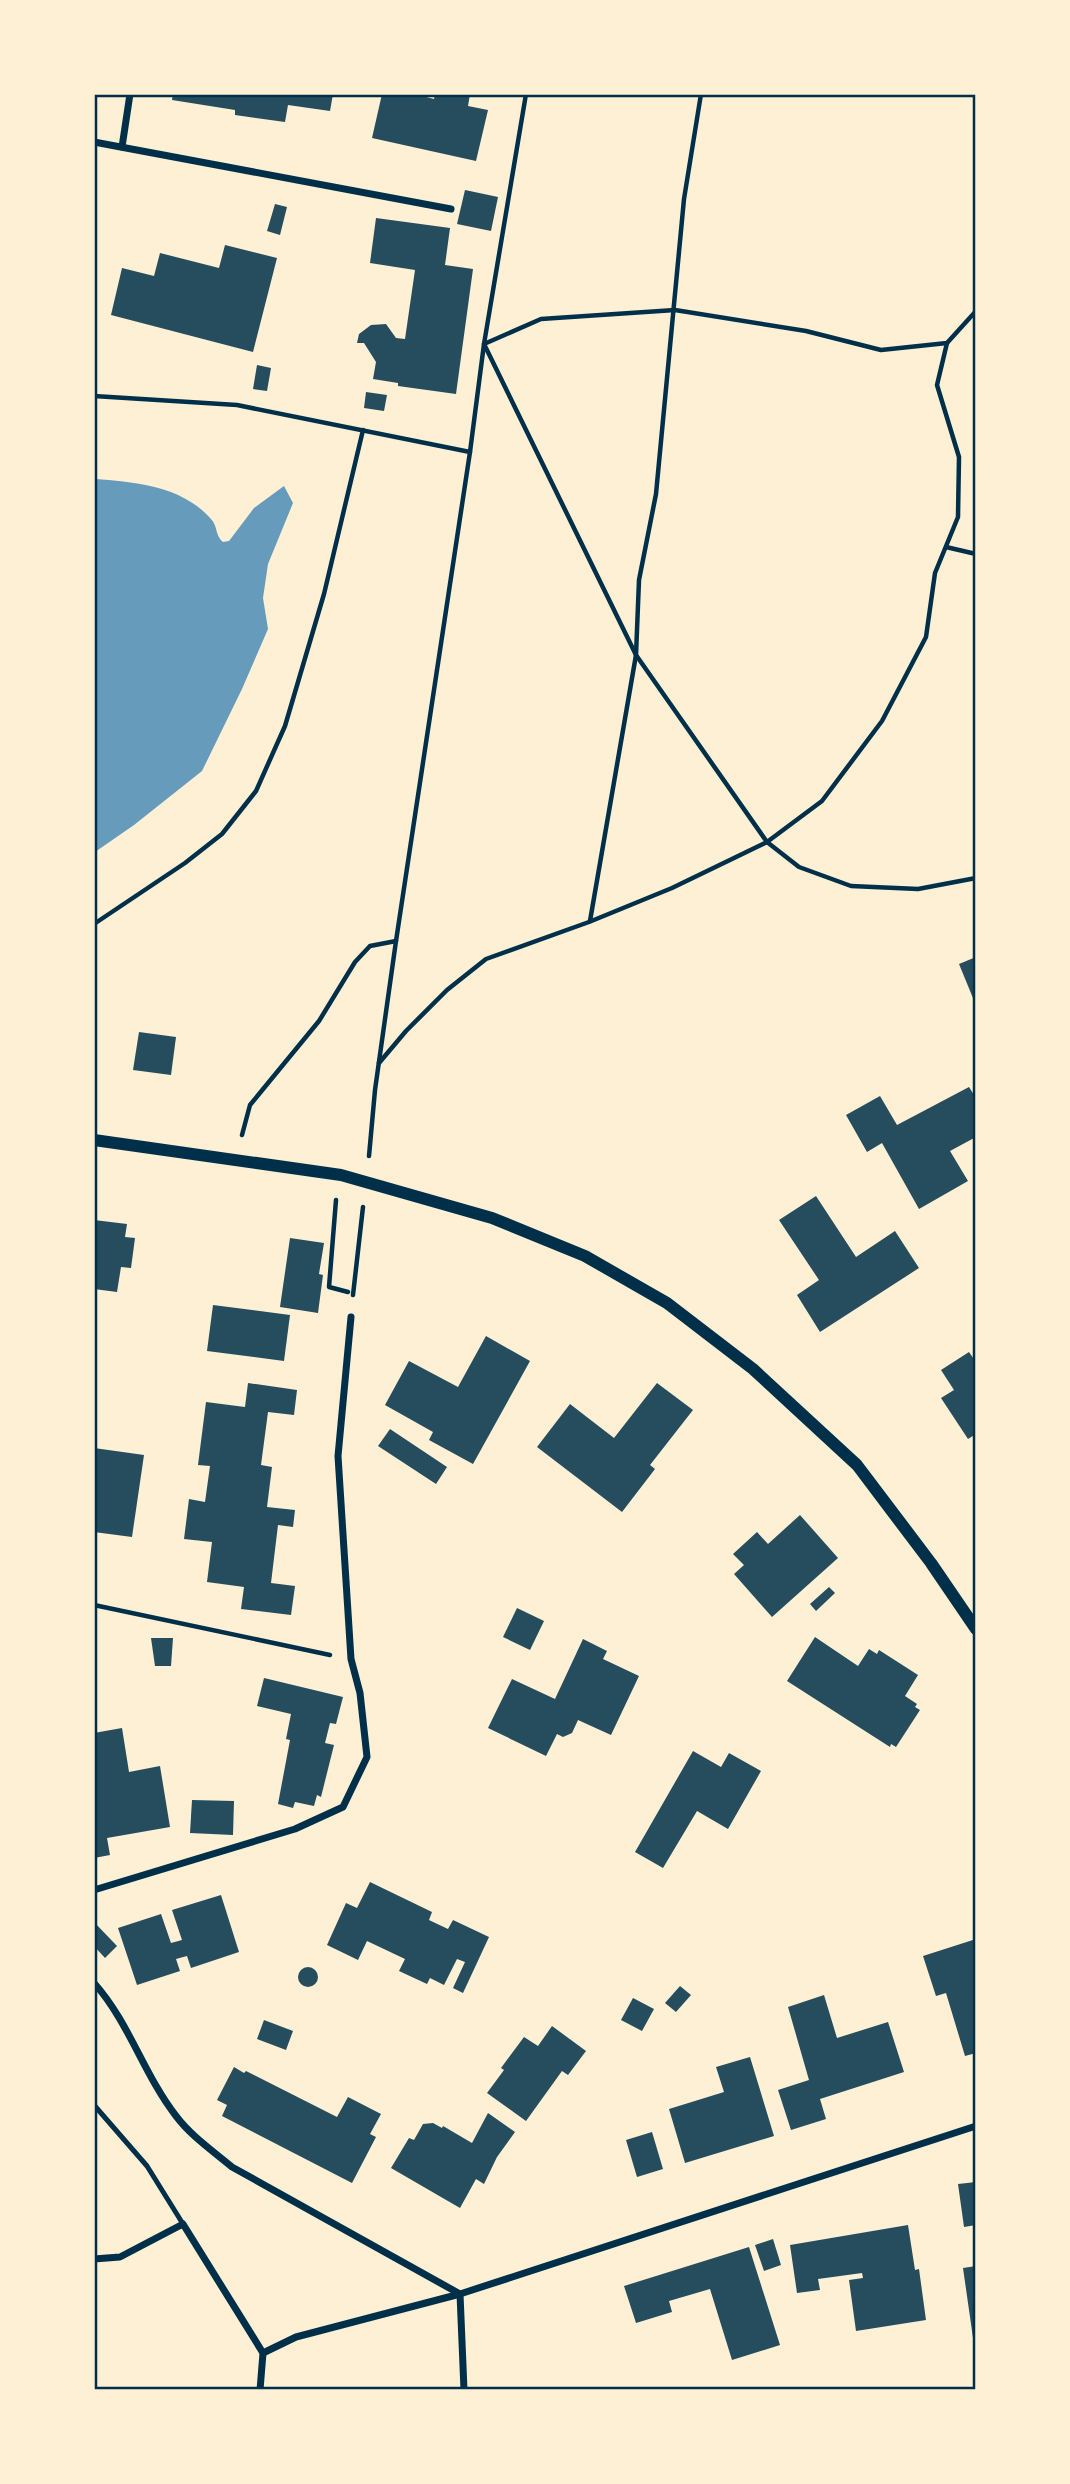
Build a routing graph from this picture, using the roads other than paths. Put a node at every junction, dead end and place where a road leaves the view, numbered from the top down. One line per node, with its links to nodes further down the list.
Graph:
1 (130, 94): 3 (street)
2 (94, 142): 3 (street)
3 (122, 147): 4 (street)
4 (452, 209)
5 (94, 1140): 7 (street)
6 (351, 1317): 8 (street)
7 (975, 1629)
8 (94, 1890)
9 (94, 1983): 14 (street)
10 (94, 2105): 12 (lane)
11 (975, 2126): 14 (street)
12 (183, 2224): 13 (street); 15 (street)
13 (94, 2259)
14 (460, 2294): 15 (street); 17 (street)
15 (263, 2353): 16 (street)
16 (260, 2389)
17 (464, 2389)

